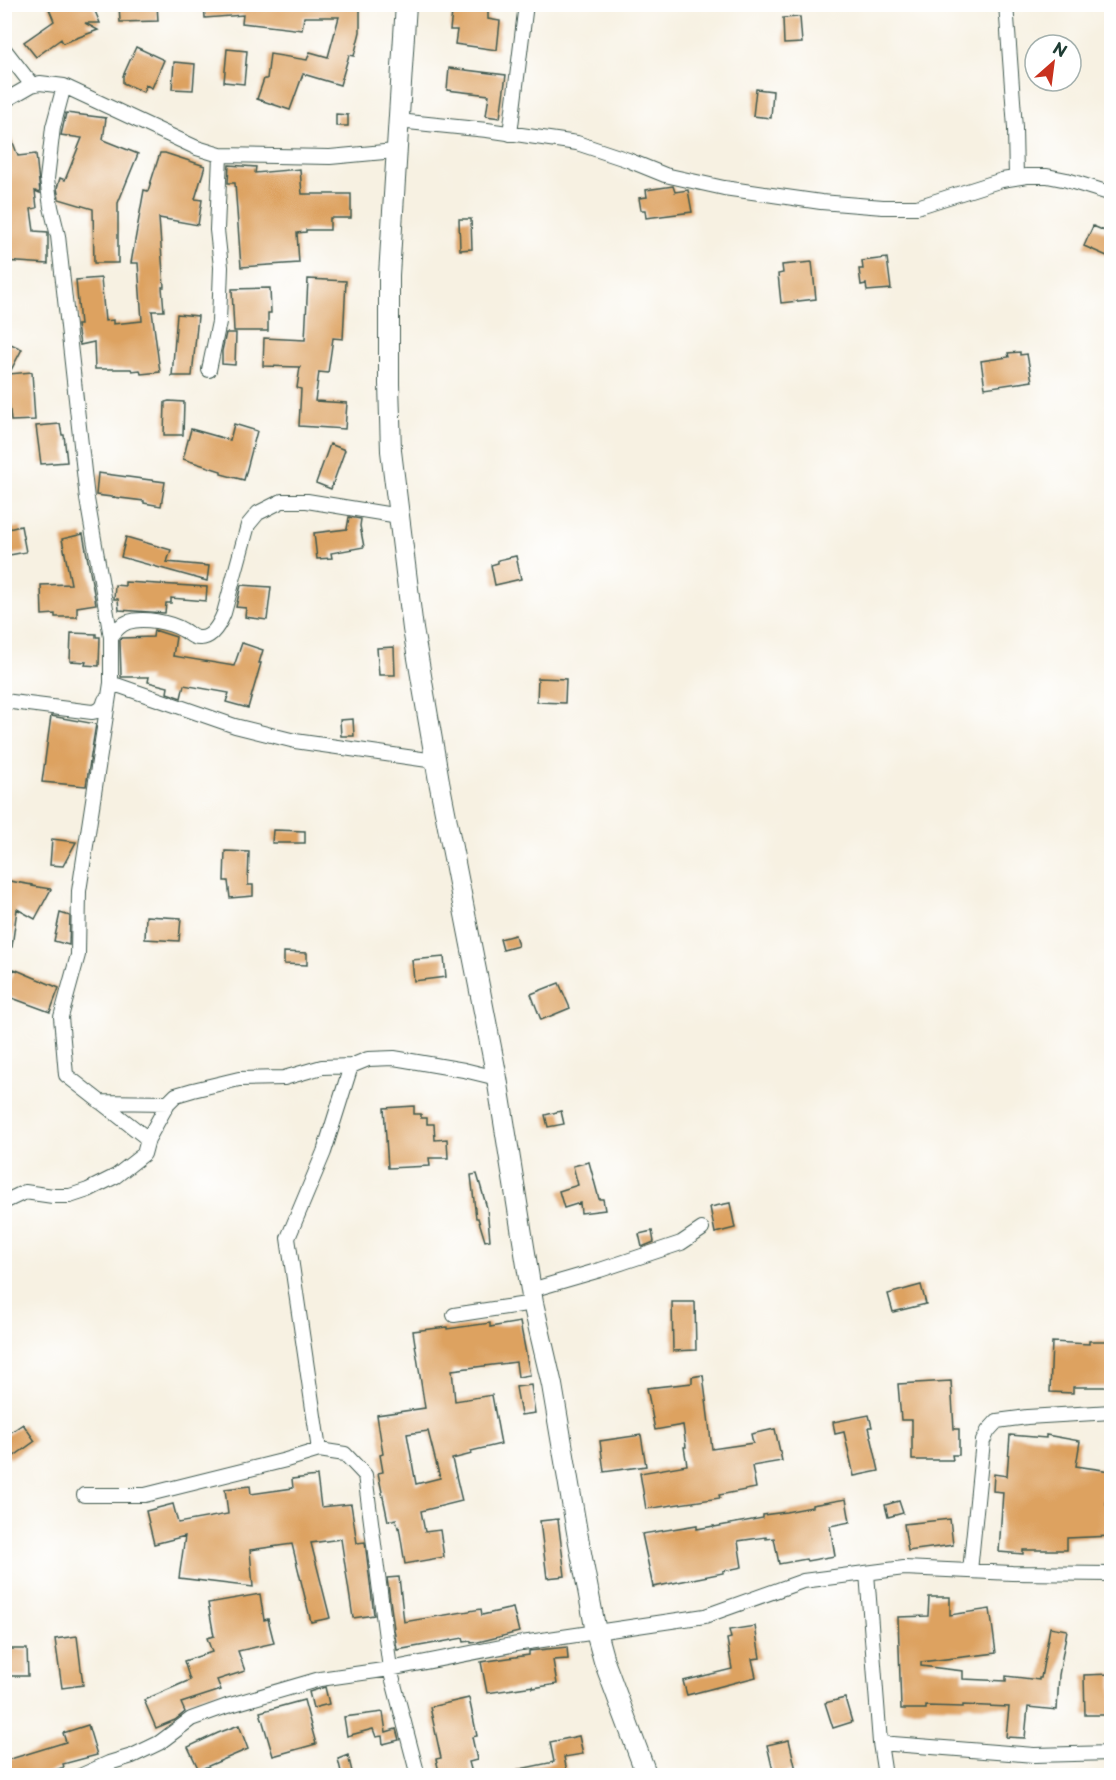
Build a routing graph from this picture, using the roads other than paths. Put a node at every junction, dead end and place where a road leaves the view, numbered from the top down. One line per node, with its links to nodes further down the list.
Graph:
1 (406, 4): 8 (main road)
2 (526, 4): 9 (street)
3 (1006, 4): 12 (street)
4 (4, 50): 5 (street)
5 (32, 85): 6 (street); 7 (street)
6 (64, 86): 11 (street); 16 (street)
7 (4, 101)
8 (398, 121): 9 (street); 10 (main road)
9 (510, 134): 12 (street)
10 (395, 151): 11 (street); 15 (main road)
11 (220, 155): 14 (street)
12 (1016, 178): 13 (street)
13 (1112, 194)
14 (209, 370)
15 (399, 516): 16 (street); 19 (main road)
16 (111, 637): 17 (street)
17 (111, 683): 18 (street); 19 (street); 22 (street)
18 (4, 701)
19 (435, 761): 21 (main road)
20 (351, 1066): 21 (street); 23 (street); 30 (street)
21 (497, 1078): 27 (main road)
22 (100, 1102): 23 (street); 24 (street)
23 (168, 1103): 24 (street)
24 (148, 1139): 25 (street)
25 (4, 1202)
26 (702, 1229): 27 (street)
27 (532, 1297): 28 (street); 35 (main road)
28 (454, 1315)
29 (1112, 1412): 32 (street)
30 (319, 1450): 31 (street); 36 (street)
31 (84, 1495)
32 (969, 1571): 33 (street); 34 (street)
33 (867, 1573): 35 (street); 37 (street)
34 (1112, 1574)
35 (596, 1632): 36 (street); 41 (main road)
36 (390, 1669): 39 (street); 40 (street)
37 (880, 1743): 38 (street); 42 (street)
38 (1112, 1753)
39 (80, 1776)
40 (418, 1776)
41 (647, 1776)
42 (885, 1776)

